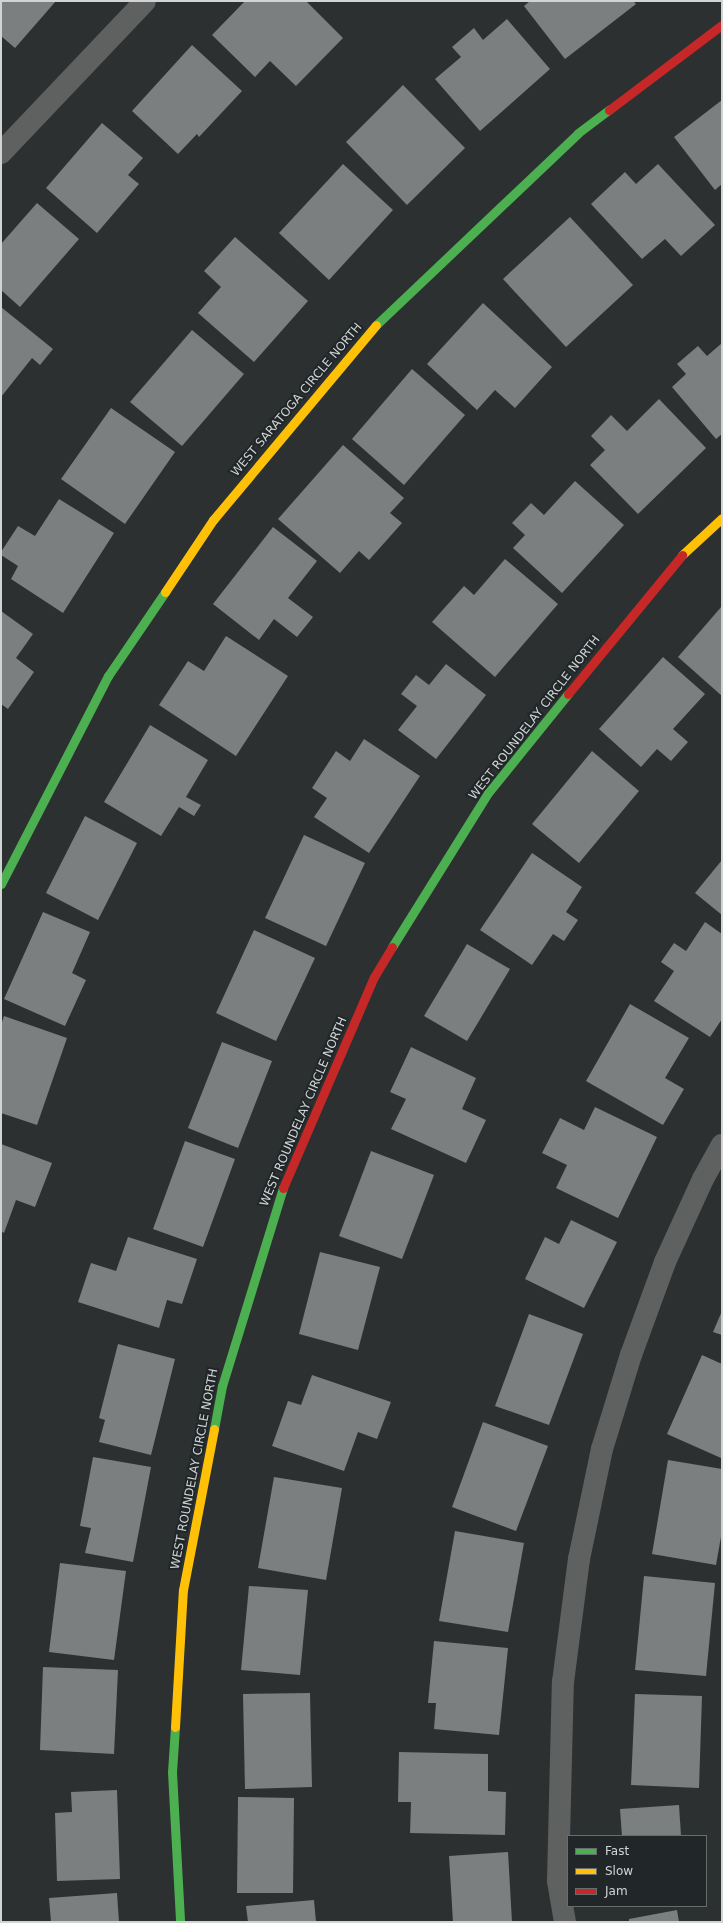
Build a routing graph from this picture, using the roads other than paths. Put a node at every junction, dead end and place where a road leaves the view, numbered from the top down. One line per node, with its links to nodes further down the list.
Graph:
1 (145, 1): 3 (street)
2 (722, 25): 5 (street, WEST SARATOGA CIRCLE NORTH)
3 (1, 153)
4 (722, 518): 7 (street, WEST ROUNDELAY CIRCLE NORTH)
5 (1, 884)
6 (722, 1145): 8 (street)
7 (180, 1922)
8 (565, 1922)

